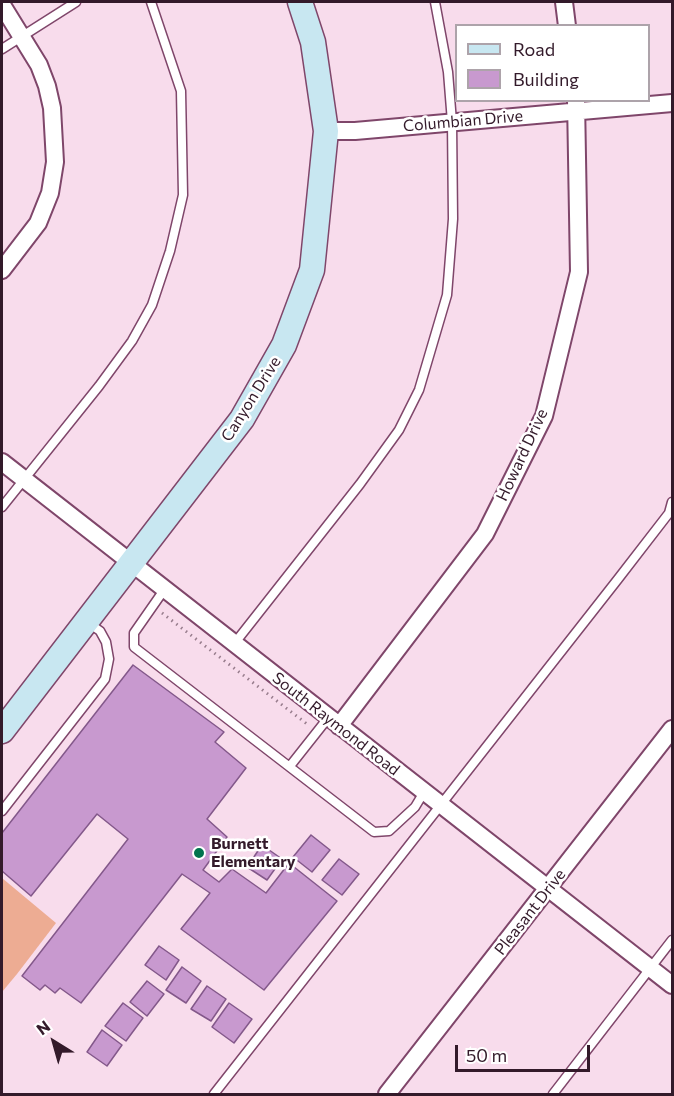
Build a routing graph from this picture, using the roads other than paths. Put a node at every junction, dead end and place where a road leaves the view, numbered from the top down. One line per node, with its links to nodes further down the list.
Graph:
1 (76, 2): 8 (lane)
2 (151, 2): 16 (lane)
3 (300, 2): 13 (street, Canyon Drive)
4 (435, 2): 12 (lane)
5 (564, 2): 7 (street)
6 (2, 5): 8 (street)
7 (567, 24)
8 (21, 36): 9 (lane); 14 (street)
9 (2, 49)
10 (672, 103): 11 (street, Columbian Drive)
11 (577, 106): 12 (street, Columbian Drive); 23 (street, Howard Drive)
12 (452, 122): 13 (street, Columbian Drive); 22 (lane)
13 (326, 131): 19 (street, Canyon Drive)
14 (3, 266)
15 (2, 462): 16 (street, South Raymond Road)
16 (22, 480): 18 (lane); 19 (street, South Raymond Road)
17 (672, 502): 28 (lane)
18 (2, 507)
19 (131, 565): 20 (street, South Raymond Road); 21 (street, Canyon Drive)
20 (164, 590): 22 (street, South Raymond Road); 26 (lane)
21 (87, 622): 25 (street, Canyon Drive); 29 (lane)
22 (234, 644): 23 (street, South Raymond Road)
23 (333, 722): 26 (lane); 27 (street, South Raymond Road)
24 (672, 729): 30 (street, Pleasant Drive)
25 (2, 731)
26 (290, 766): 27 (lane)
27 (424, 792): 28 (street, South Raymond Road)
28 (442, 806): 30 (street, South Raymond Road); 34 (lane)
29 (2, 811)
30 (549, 888): 32 (street, South Raymond Road); 35 (street, Pleasant Drive)
31 (672, 940): 32 (lane)
32 (651, 968): 33 (street, South Raymond Road); 36 (lane)
33 (672, 985)
34 (214, 1095)
35 (387, 1095)
36 (553, 1095)

